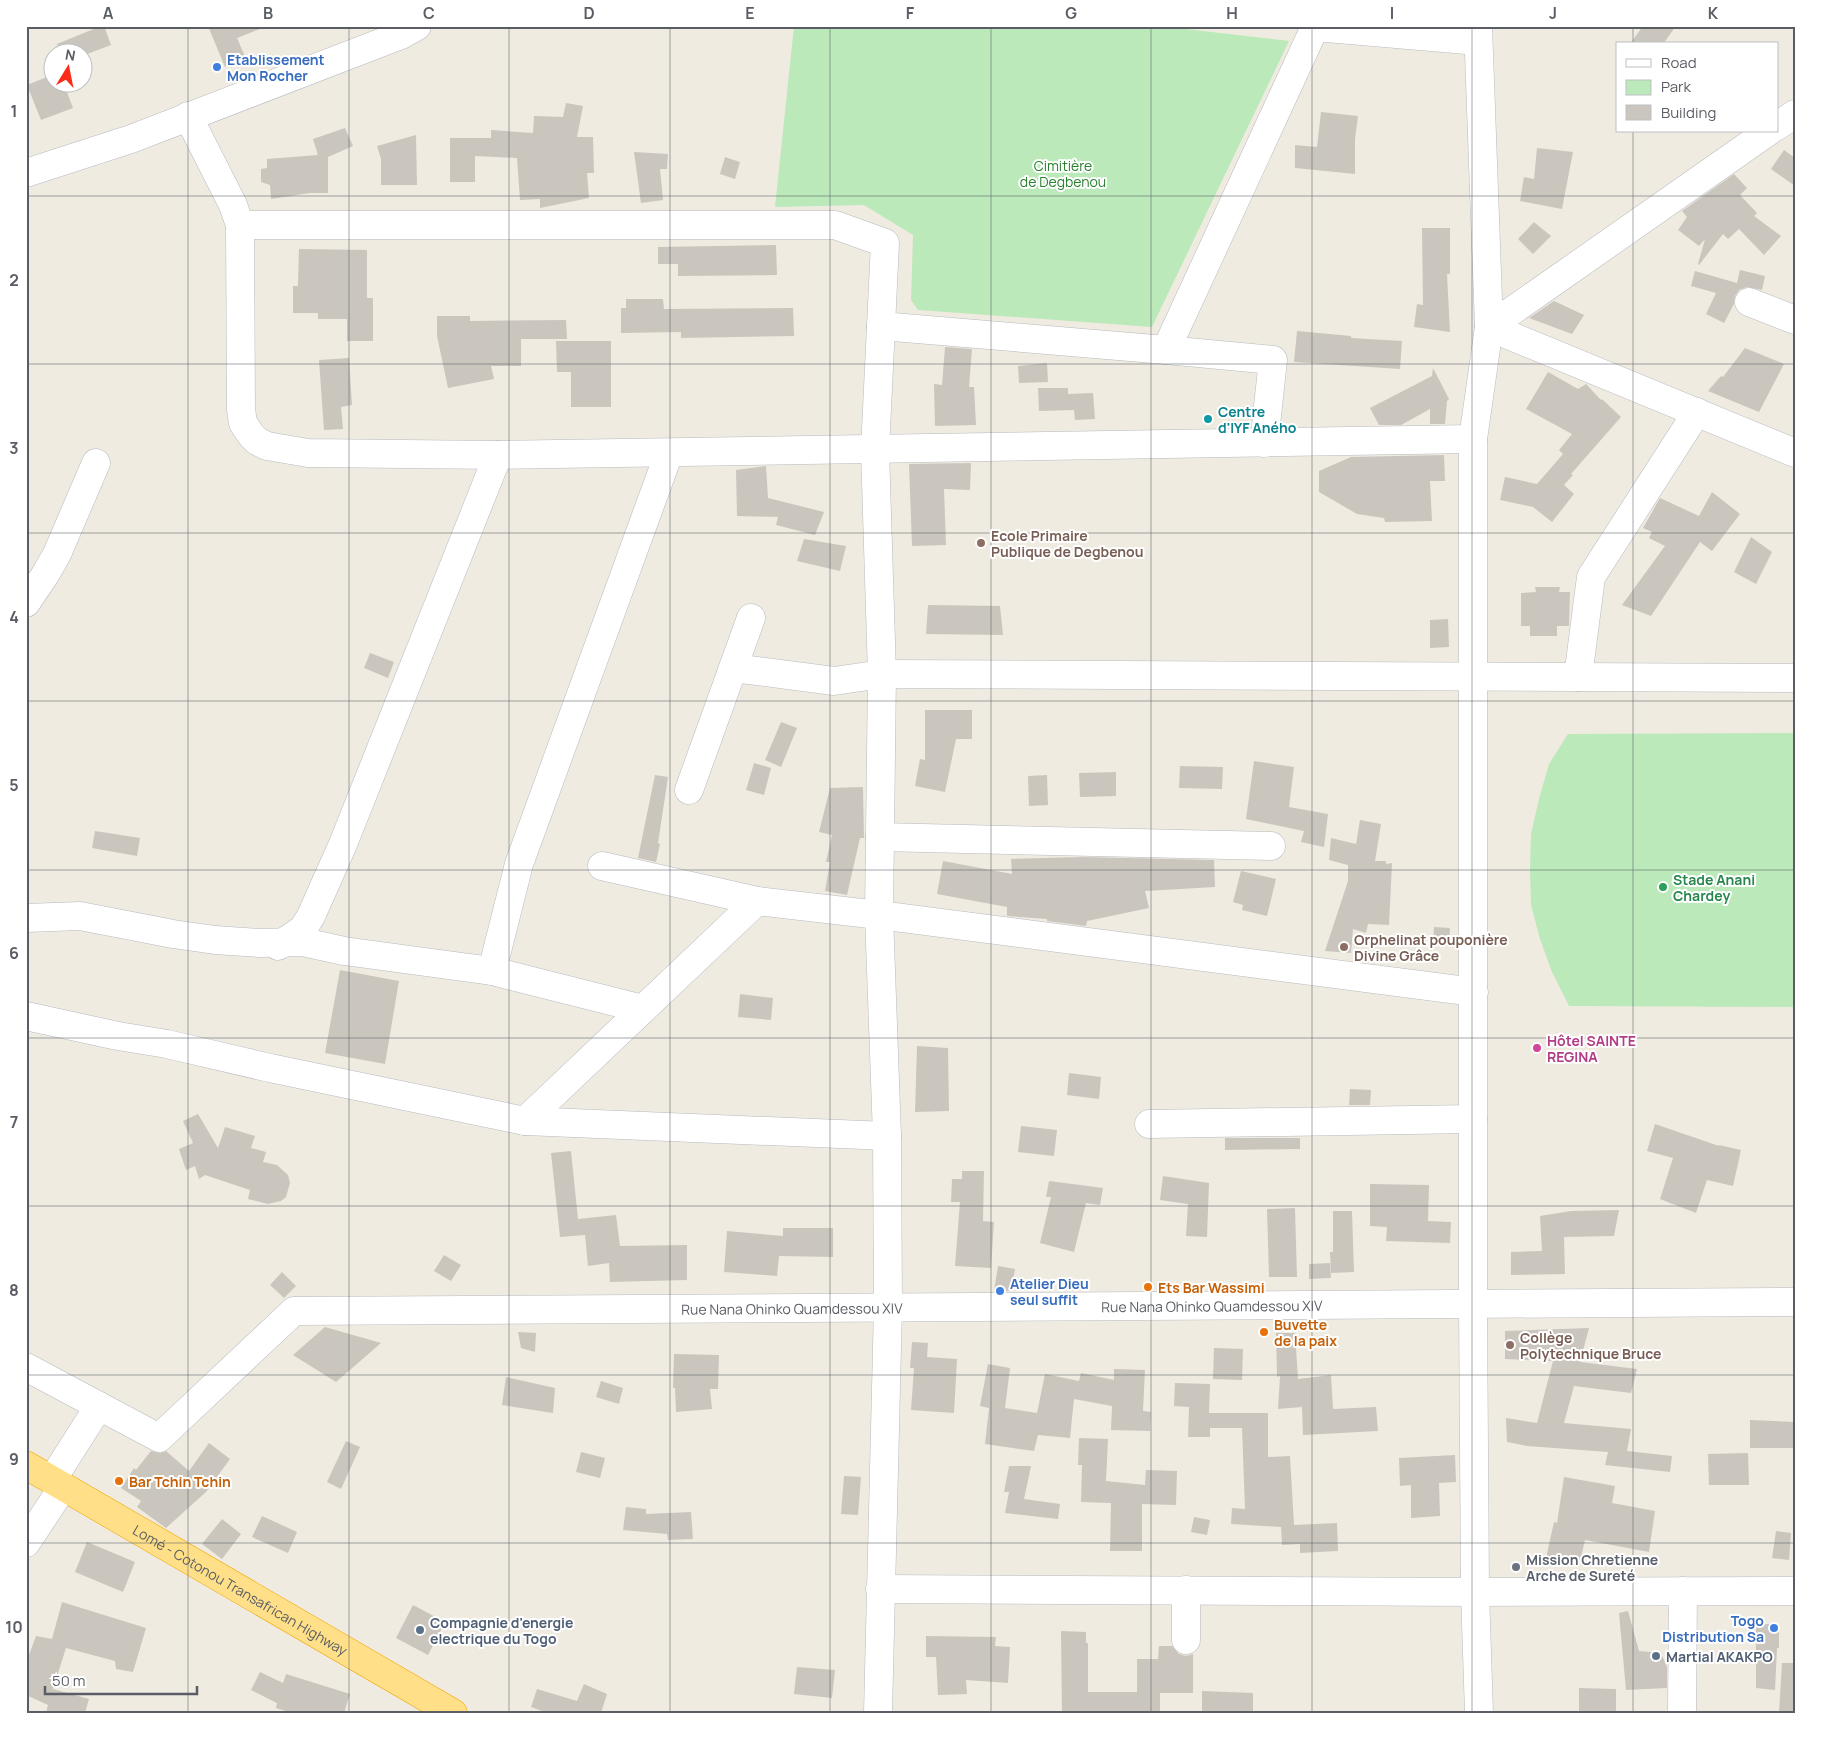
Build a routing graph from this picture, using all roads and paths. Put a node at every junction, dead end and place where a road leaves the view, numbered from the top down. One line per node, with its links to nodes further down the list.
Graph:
1 (414, 27): 4 (street)
2 (1478, 34): 12 (street); 13 (street)
3 (1795, 114): 5 (street)
4 (188, 116): 7 (street); 8 (street)
5 (1778, 125)
6 (1768, 132): 12 (street)
7 (26, 173)
8 (240, 225): 11 (street); 20 (street)
9 (1749, 302): 10 (street)
10 (1795, 320)
11 (881, 326): 13 (street); 17 (street)
12 (1489, 327): 14 (street); 15 (street)
13 (1166, 350): 16 (street)
14 (1696, 412): 19 (street); 27 (street)
15 (1474, 439): 16 (street); 26 (street)
16 (1264, 443): 17 (street)
17 (874, 450): 18 (street); 25 (street)
18 (670, 453): 20 (street); 39 (street)
19 (1795, 453)
20 (498, 455): 35 (street)
21 (96, 463): 22 (street)
22 (26, 603)
23 (751, 618): 24 (street)
24 (733, 668): 25 (street); 29 (street)
25 (882, 674): 26 (street); 30 (street)
26 (1474, 677): 27 (street); 40 (street)
27 (1578, 677): 28 (street)
28 (1795, 678)
29 (689, 790)
30 (880, 837): 31 (street); 34 (street)
31 (1271, 846)
32 (602, 866): 33 (street)
33 (757, 901): 34 (street); 41 (street)
34 (879, 915): 40 (street); 46 (street)
35 (311, 916): 37 (street); 38 (street)
36 (26, 918): 37 (street)
37 (274, 942): 38 (street)
38 (344, 951): 39 (street)
39 (492, 972): 41 (street)
40 (1474, 992): 43 (street)
41 (643, 1010): 44 (street)
42 (26, 1016): 44 (street)
43 (1474, 1119): 45 (street); 48 (street)
44 (525, 1121): 46 (street)
45 (1149, 1124)
46 (887, 1136): 49 (street)
47 (1795, 1302): 48 (street, Rue Nana Ohinko Quamdessou XIV)
48 (1473, 1305): 49 (street, Rue Nana Ohinko Quamdessou XIV); 58 (street)
49 (888, 1307): 51 (street, Rue Nana Ohinko Quamdessou XIV); 55 (street)
50 (26, 1367): 51 (street)
51 (99, 1406): 53 (street)
52 (26, 1465): 53 (highway, Lomé - Cotonou Transafrican Highway)
53 (58, 1484): 54 (street); 61 (highway, Lomé - Cotonou Transafrican Highway)
54 (26, 1543)
55 (880, 1588): 56 (street); 62 (street)
56 (1186, 1590): 58 (street); 60 (street)
57 (1795, 1591): 59 (street)
58 (1475, 1592): 59 (street); 63 (street)
59 (1683, 1592): 64 (street)
60 (1186, 1640)
61 (453, 1713)
62 (878, 1713)
63 (1479, 1713)
64 (1682, 1713)

